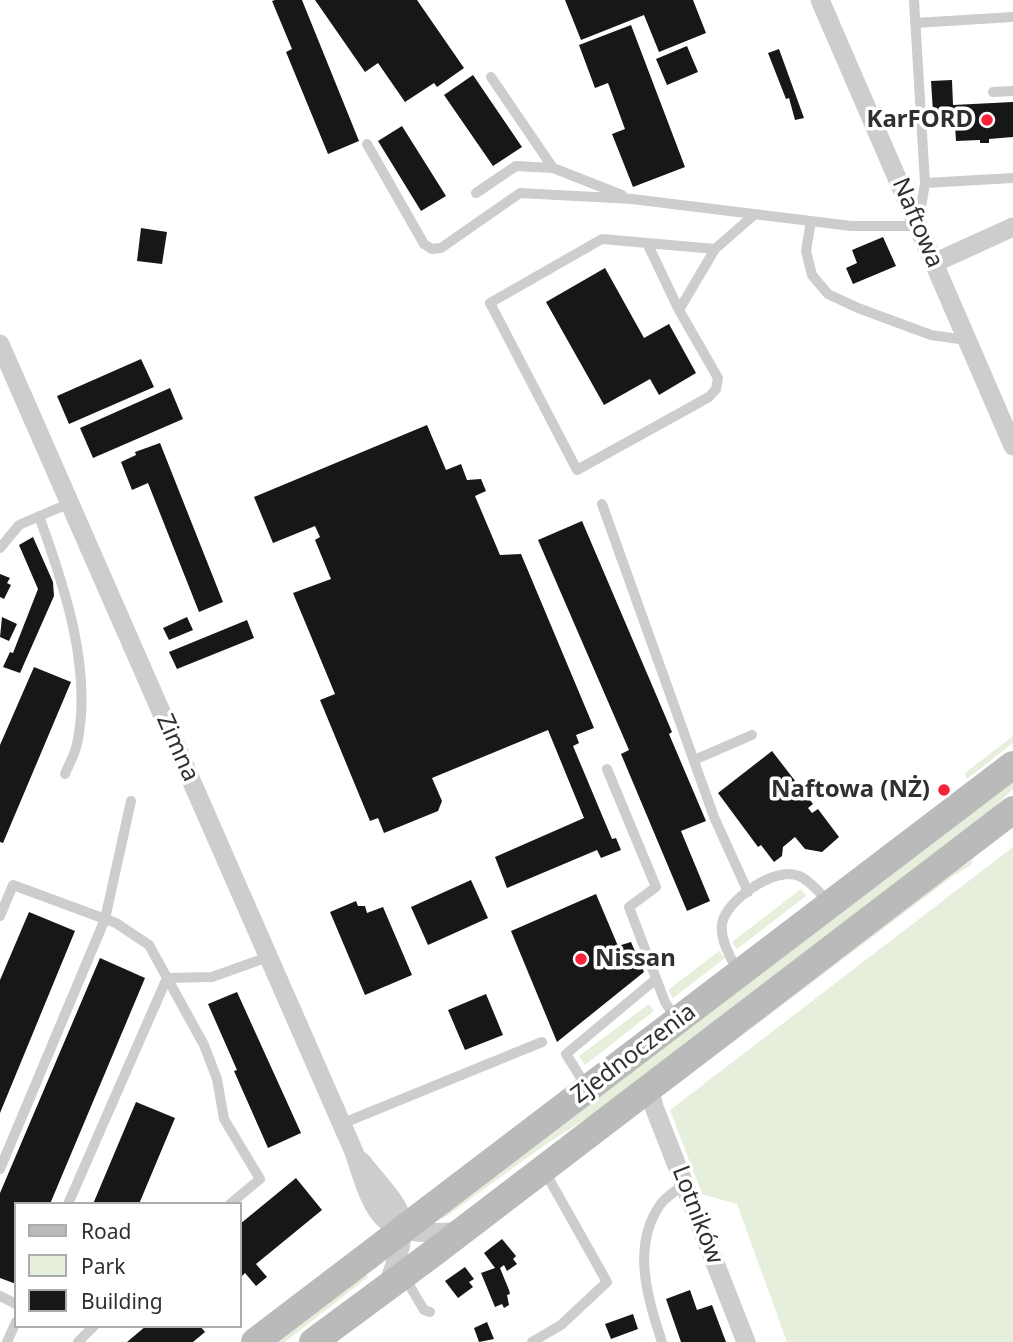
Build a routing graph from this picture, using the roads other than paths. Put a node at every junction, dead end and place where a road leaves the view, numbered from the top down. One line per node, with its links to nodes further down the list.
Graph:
1 (820, 0): 16 (street, Naftowa)
2 (914, 0): 4 (lane)
3 (1013, 18): 4 (lane)
4 (915, 23): 11 (lane)
5 (491, 77): 9 (lane)
6 (1013, 91): 7 (lane)
7 (993, 92)
8 (367, 144): 13 (lane)
9 (553, 168): 12 (lane); 13 (lane)
10 (1013, 178): 11 (lane)
11 (925, 183): 16 (lane)
12 (476, 193)
13 (632, 199): 14 (lane)
14 (755, 214): 15 (lane); 19 (lane)
15 (811, 221): 16 (lane); 22 (lane)
16 (918, 226): 20 (street, Naftowa)
17 (1013, 227): 20 (street)
18 (647, 243): 19 (lane); 21 (lane); 21 (lane)
19 (715, 249): 21 (lane)
20 (934, 263): 22 (street, Naftowa)
21 (679, 310)
22 (967, 340): 24 (street, Naftowa)
23 (0, 344): 25 (street, Zimna)
24 (1013, 446)
25 (69, 503): 27 (lane); 40 (street, Zimna)
26 (602, 504): 30 (lane)
27 (39, 516): 28 (lane); 33 (lane)
28 (0, 548)
29 (752, 736): 30 (lane)
30 (694, 760): 36 (lane)
31 (1013, 765): 37 (main road, Zjednoczenia)
32 (607, 769): 43 (lane)
33 (65, 774)
34 (131, 801): 39 (lane)
35 (1013, 810): 46 (main road, Zjednoczenia)
36 (748, 892): 37 (lane); 41 (lane)
37 (831, 904): 41 (main road, Zjednoczenia)
38 (0, 916): 39 (lane)
39 (105, 919): 42 (lane); 49 (lane)
40 (268, 957): 42 (lane); 48 (street, Zimna)
41 (739, 974): 44 (main road, Zjednoczenia)
42 (167, 978): 52 (lane); 53 (lane)
43 (656, 979): 44 (lane); 47 (lane)
44 (678, 1021): 47 (main road, Zjednoczenia)
45 (542, 1042): 48 (lane)
46 (649, 1088): 50 (main road, Zjednoczenia); 51 (street, Lotników)
47 (588, 1089): 54 (main road, Zjednoczenia)
48 (341, 1124): 54 (street, Zimna)
49 (0, 1168)
50 (543, 1169): 55 (main road, Zjednoczenia); 62 (lane)
51 (686, 1184): 63 (lane); 64 (street, Lotników)
52 (69, 1202)
53 (232, 1202)
54 (404, 1229): 55 (street, Zimna); 56 (street); 60 (main road, Zjednoczenia)
55 (462, 1231): 56 (main road, Zjednoczenia)
56 (396, 1279): 57 (lane); 61 (main road, Zjednoczenia)
57 (430, 1312)
58 (92, 1328): 59 (lane)
59 (78, 1342)
60 (254, 1342)
61 (313, 1342)
62 (532, 1342)
63 (662, 1342)
64 (746, 1342)

